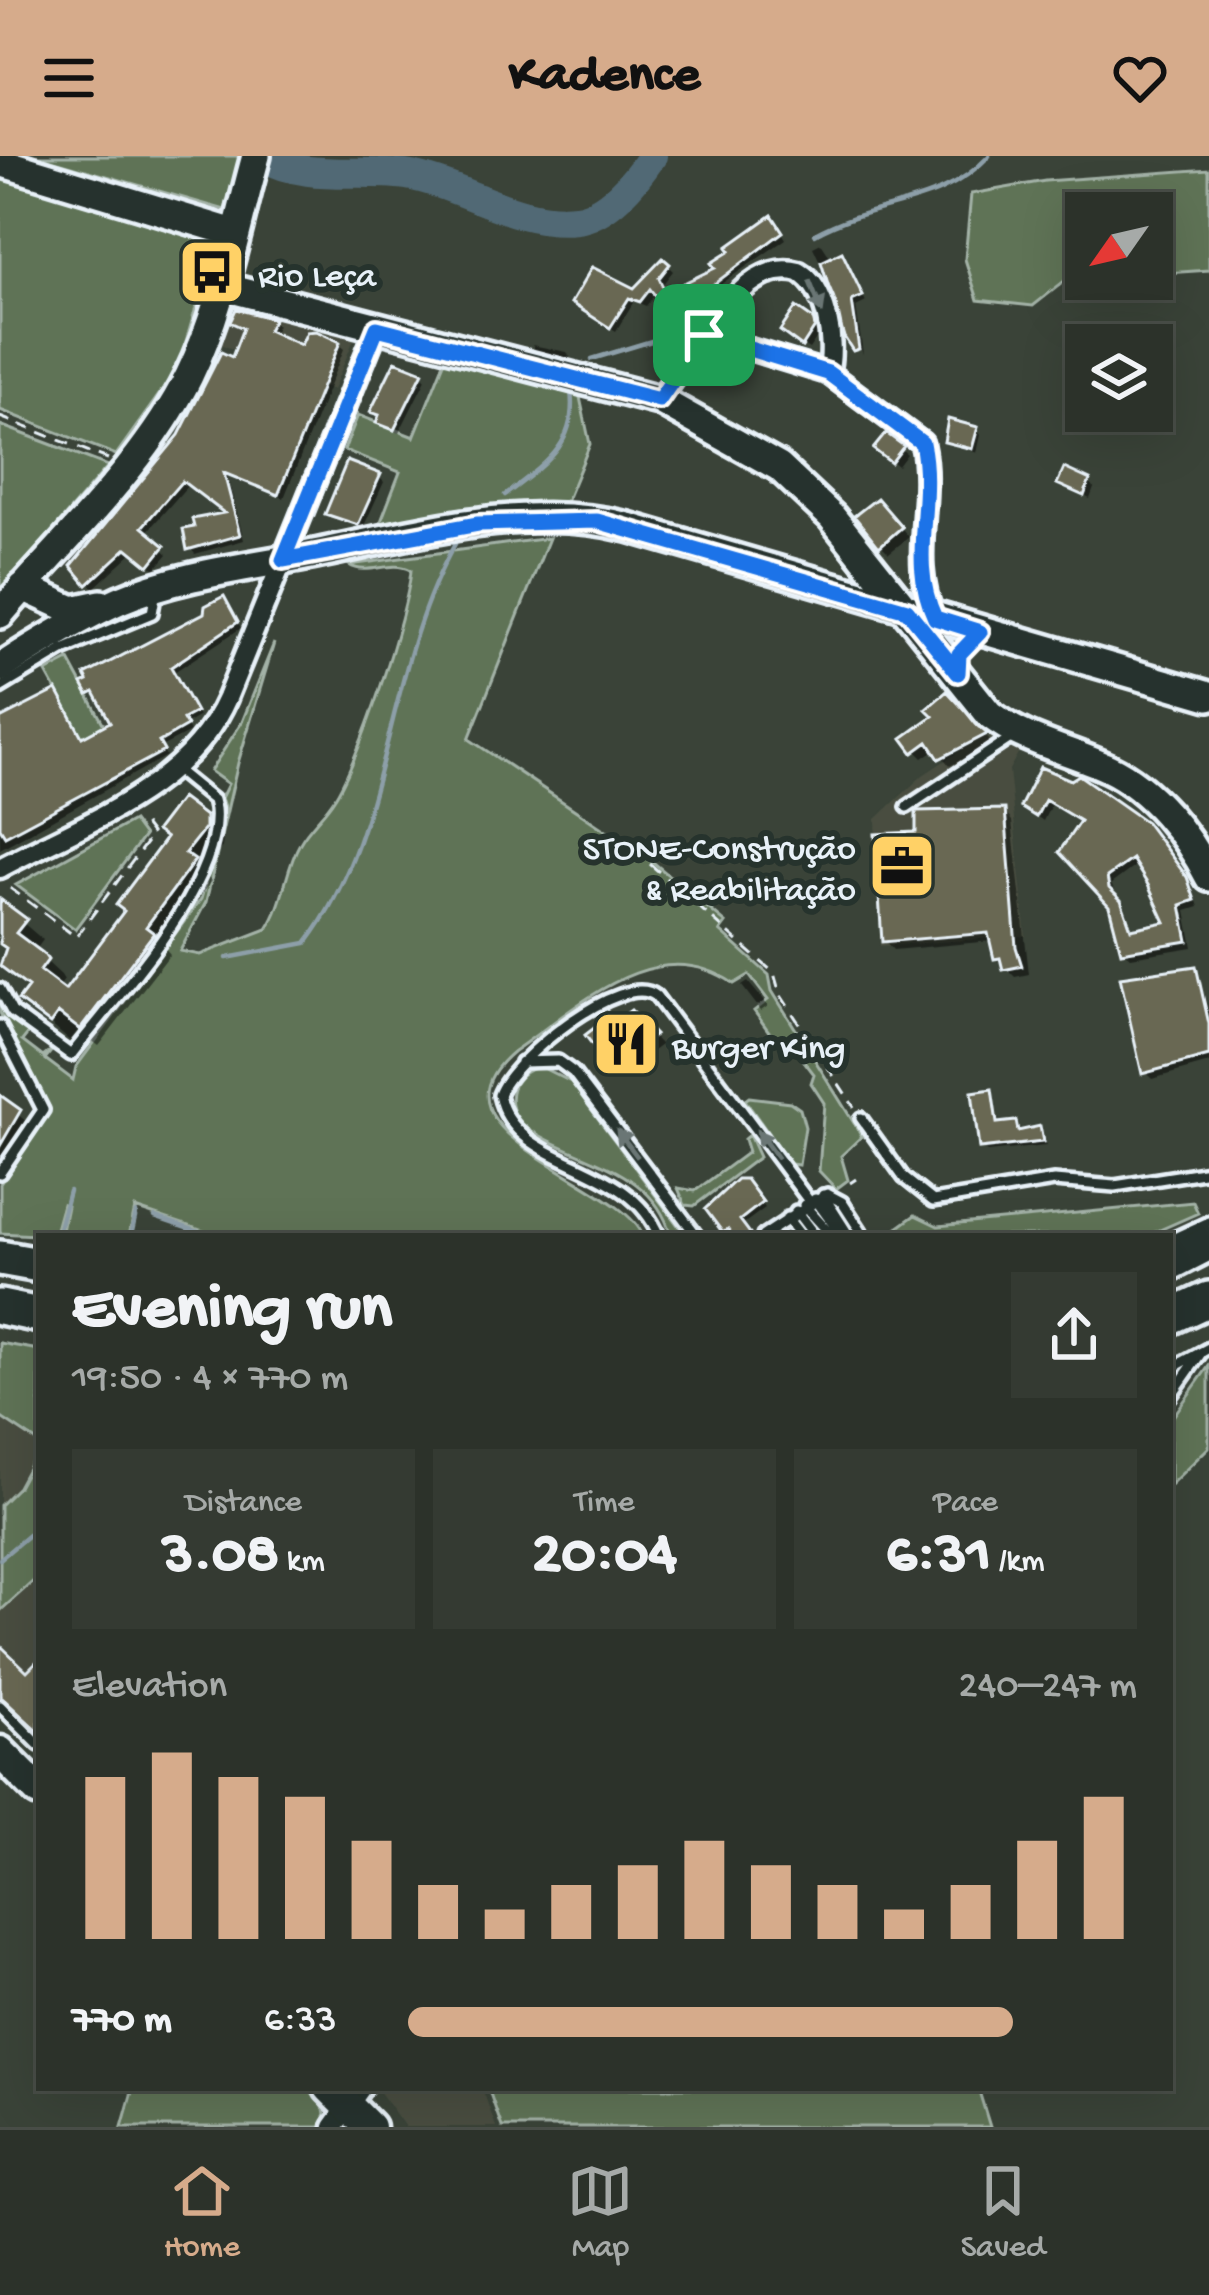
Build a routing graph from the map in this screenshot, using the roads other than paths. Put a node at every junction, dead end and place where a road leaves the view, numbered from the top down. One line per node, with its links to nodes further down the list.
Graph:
1 (256, 156): 3 (main road)
2 (0, 162): 3 (main road)
3 (234, 232): 4 (main road)
4 (220, 286): 5 (main road); 9 (main road)
5 (377, 328): 8 (main road); 10 (street)
6 (704, 335): 7 (street); 7 (street, one-way to 7); 8 (street)
7 (828, 373): 16 (street)
8 (659, 400): 15 (main road)
9 (50, 556): 13 (main road); 14 (main road)
10 (283, 560): 11 (main road); 15 (main road); 24 (street)
11 (157, 588): 12 (main road); 21 (lane)
12 (117, 602): 14 (main road); 18 (main road)
13 (10, 603): 14 (main road); 18 (main road)
14 (67, 609)
15 (907, 610): 16 (main road); 20 (main road)
16 (935, 618): 17 (main road); 20 (main road)
17 (980, 632): 20 (main road); 22 (main road)
18 (34, 643): 19 (main road)
19 (0, 668)
20 (958, 673): 23 (main road)
21 (0, 688)
22 (1209, 696)
23 (1016, 735): 25 (lane); 27 (main road)
24 (176, 770): 26 (street); 28 (lane)
25 (907, 807)
26 (0, 868)
27 (1209, 877)
28 (0, 988)
29 (0, 1026): 33 (lane)
30 (516, 1064): 34 (lane, one-way to 30); 36 (lane); 37 (lane, one-way to 30)
31 (861, 1118): 32 (lane)
32 (1209, 1171)
33 (0, 1173)
34 (792, 1216): 38 (lane); 39 (lane); 40 (lane)
35 (1209, 1222): 41 (lane)
36 (657, 1233)
37 (696, 1233)
38 (826, 1233)
39 (838, 1233)
40 (862, 1233)
41 (1173, 1239)
42 (1209, 1243): 44 (highway)
43 (0, 1258): 45 (highway)
44 (1173, 1261)
45 (36, 1264)
46 (1209, 1299): 49 (highway)
47 (0, 1307): 48 (highway)
48 (36, 1314)
49 (1173, 1317)
50 (1205, 1351): 51 (lane); 52 (lane)
51 (1173, 1367)
52 (1173, 1393)
53 (0, 1706): 54 (lane)
54 (36, 1742)
55 (0, 1752): 56 (main road)
56 (36, 1788)

